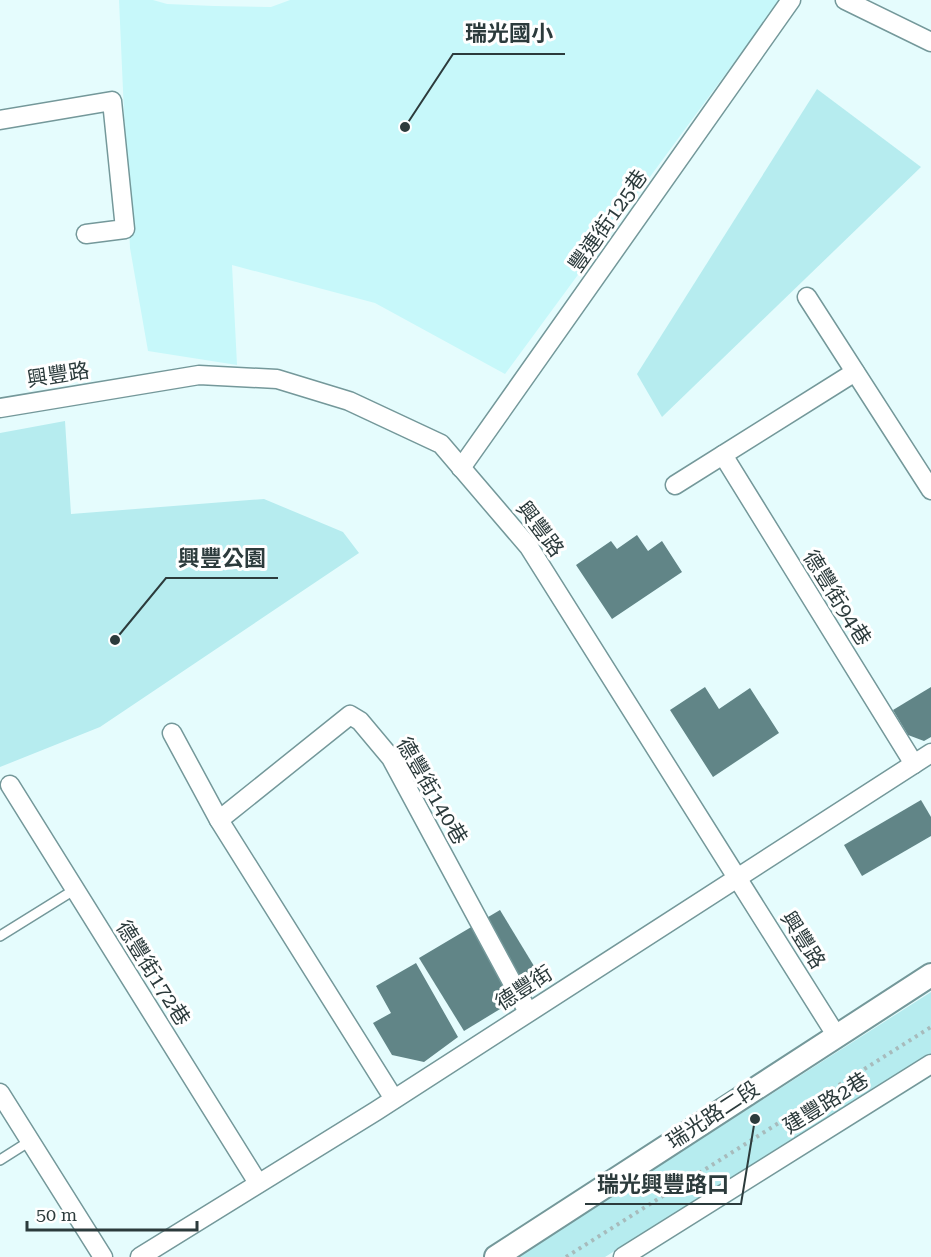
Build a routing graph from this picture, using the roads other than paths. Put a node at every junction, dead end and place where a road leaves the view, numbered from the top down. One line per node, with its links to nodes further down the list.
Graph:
1 (791, 0): 10 (street, 豐連街125巷)
2 (844, 0): 3 (street)
3 (931, 42)
4 (0, 120): 5 (street)
5 (86, 234)
6 (807, 297): 7 (street)
7 (855, 372): 9 (street); 12 (street)
8 (0, 408): 10 (street, 興豐路)
9 (723, 455): 11 (street); 15 (street, 德豐街94巷)
10 (461, 468): 18 (street, 興豐路)
11 (675, 485)
12 (931, 490)
13 (172, 733): 17 (street)
14 (931, 753): 15 (street, 德豐街)
15 (914, 764): 18 (street, 德豐街)
16 (9, 785): 19 (street, 德豐街172巷)
17 (219, 819): 22 (street, 德豐街140巷); 26 (street)
18 (737, 878): 22 (street, 德豐街); 23 (street, 興豐路)
19 (74, 890): 20 (lane); 29 (street, 德豐街172巷)
20 (0, 936)
21 (931, 975): 23 (street, 瑞光路二段)
22 (528, 1012): 26 (street, 德豐街)
23 (836, 1035): 32 (street, 瑞光路二段)
24 (931, 1064): 33 (street, 建豐路2巷)
25 (0, 1093): 27 (street)
26 (394, 1099): 29 (street, 德豐街)
27 (30, 1141): 28 (lane); 30 (street)
28 (0, 1160)
29 (258, 1183): 31 (street, 德豐街)
30 (103, 1257)
31 (140, 1257)
32 (496, 1257)
33 (623, 1257)

